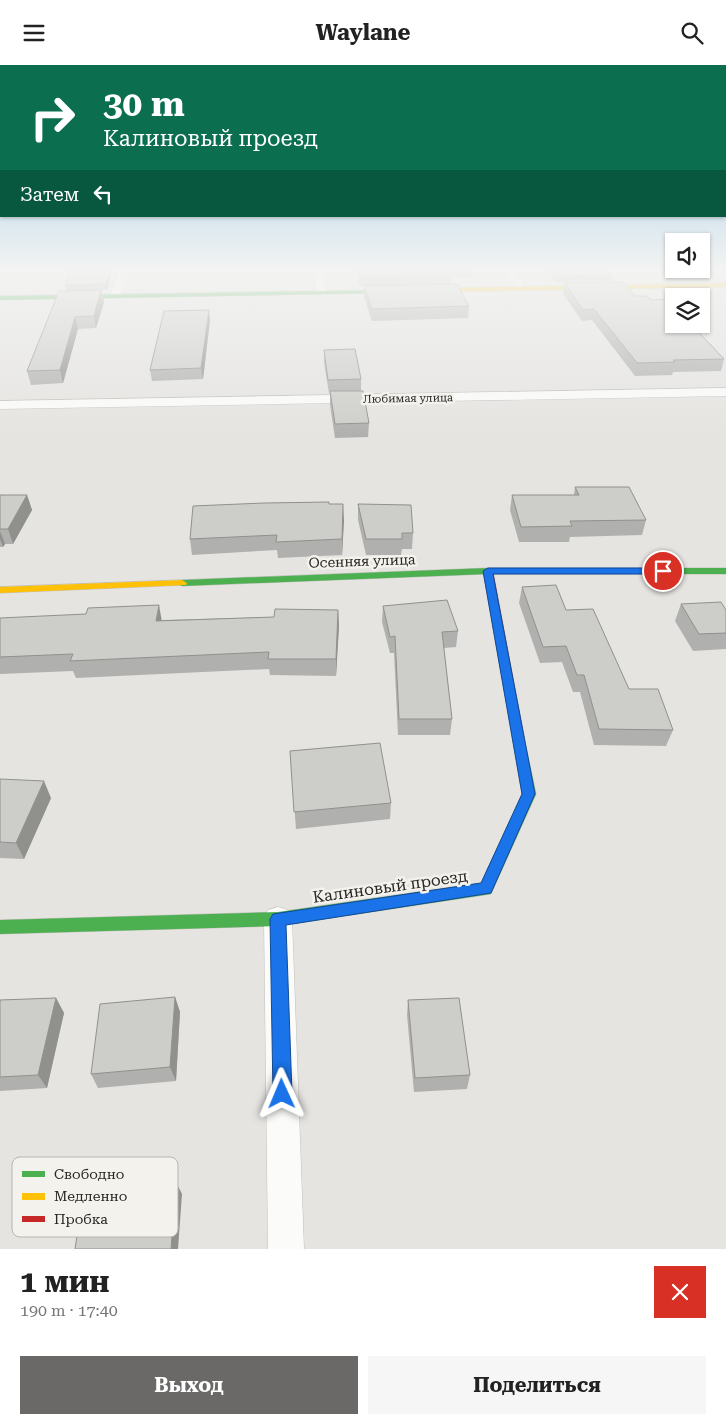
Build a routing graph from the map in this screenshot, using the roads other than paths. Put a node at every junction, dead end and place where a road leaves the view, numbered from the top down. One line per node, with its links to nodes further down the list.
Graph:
1 (726, 392): 2 (lane, Любимая улица)
2 (0, 405)
3 (488, 571): 4 (street, Осенняя улица); 5 (street, Осенняя улица); 6 (street, Калиновый проезд)
4 (726, 571)
5 (0, 590)
6 (278, 919): 7 (street, Калиновый проезд); 8 (lane)
7 (0, 927)
8 (286, 1249)

